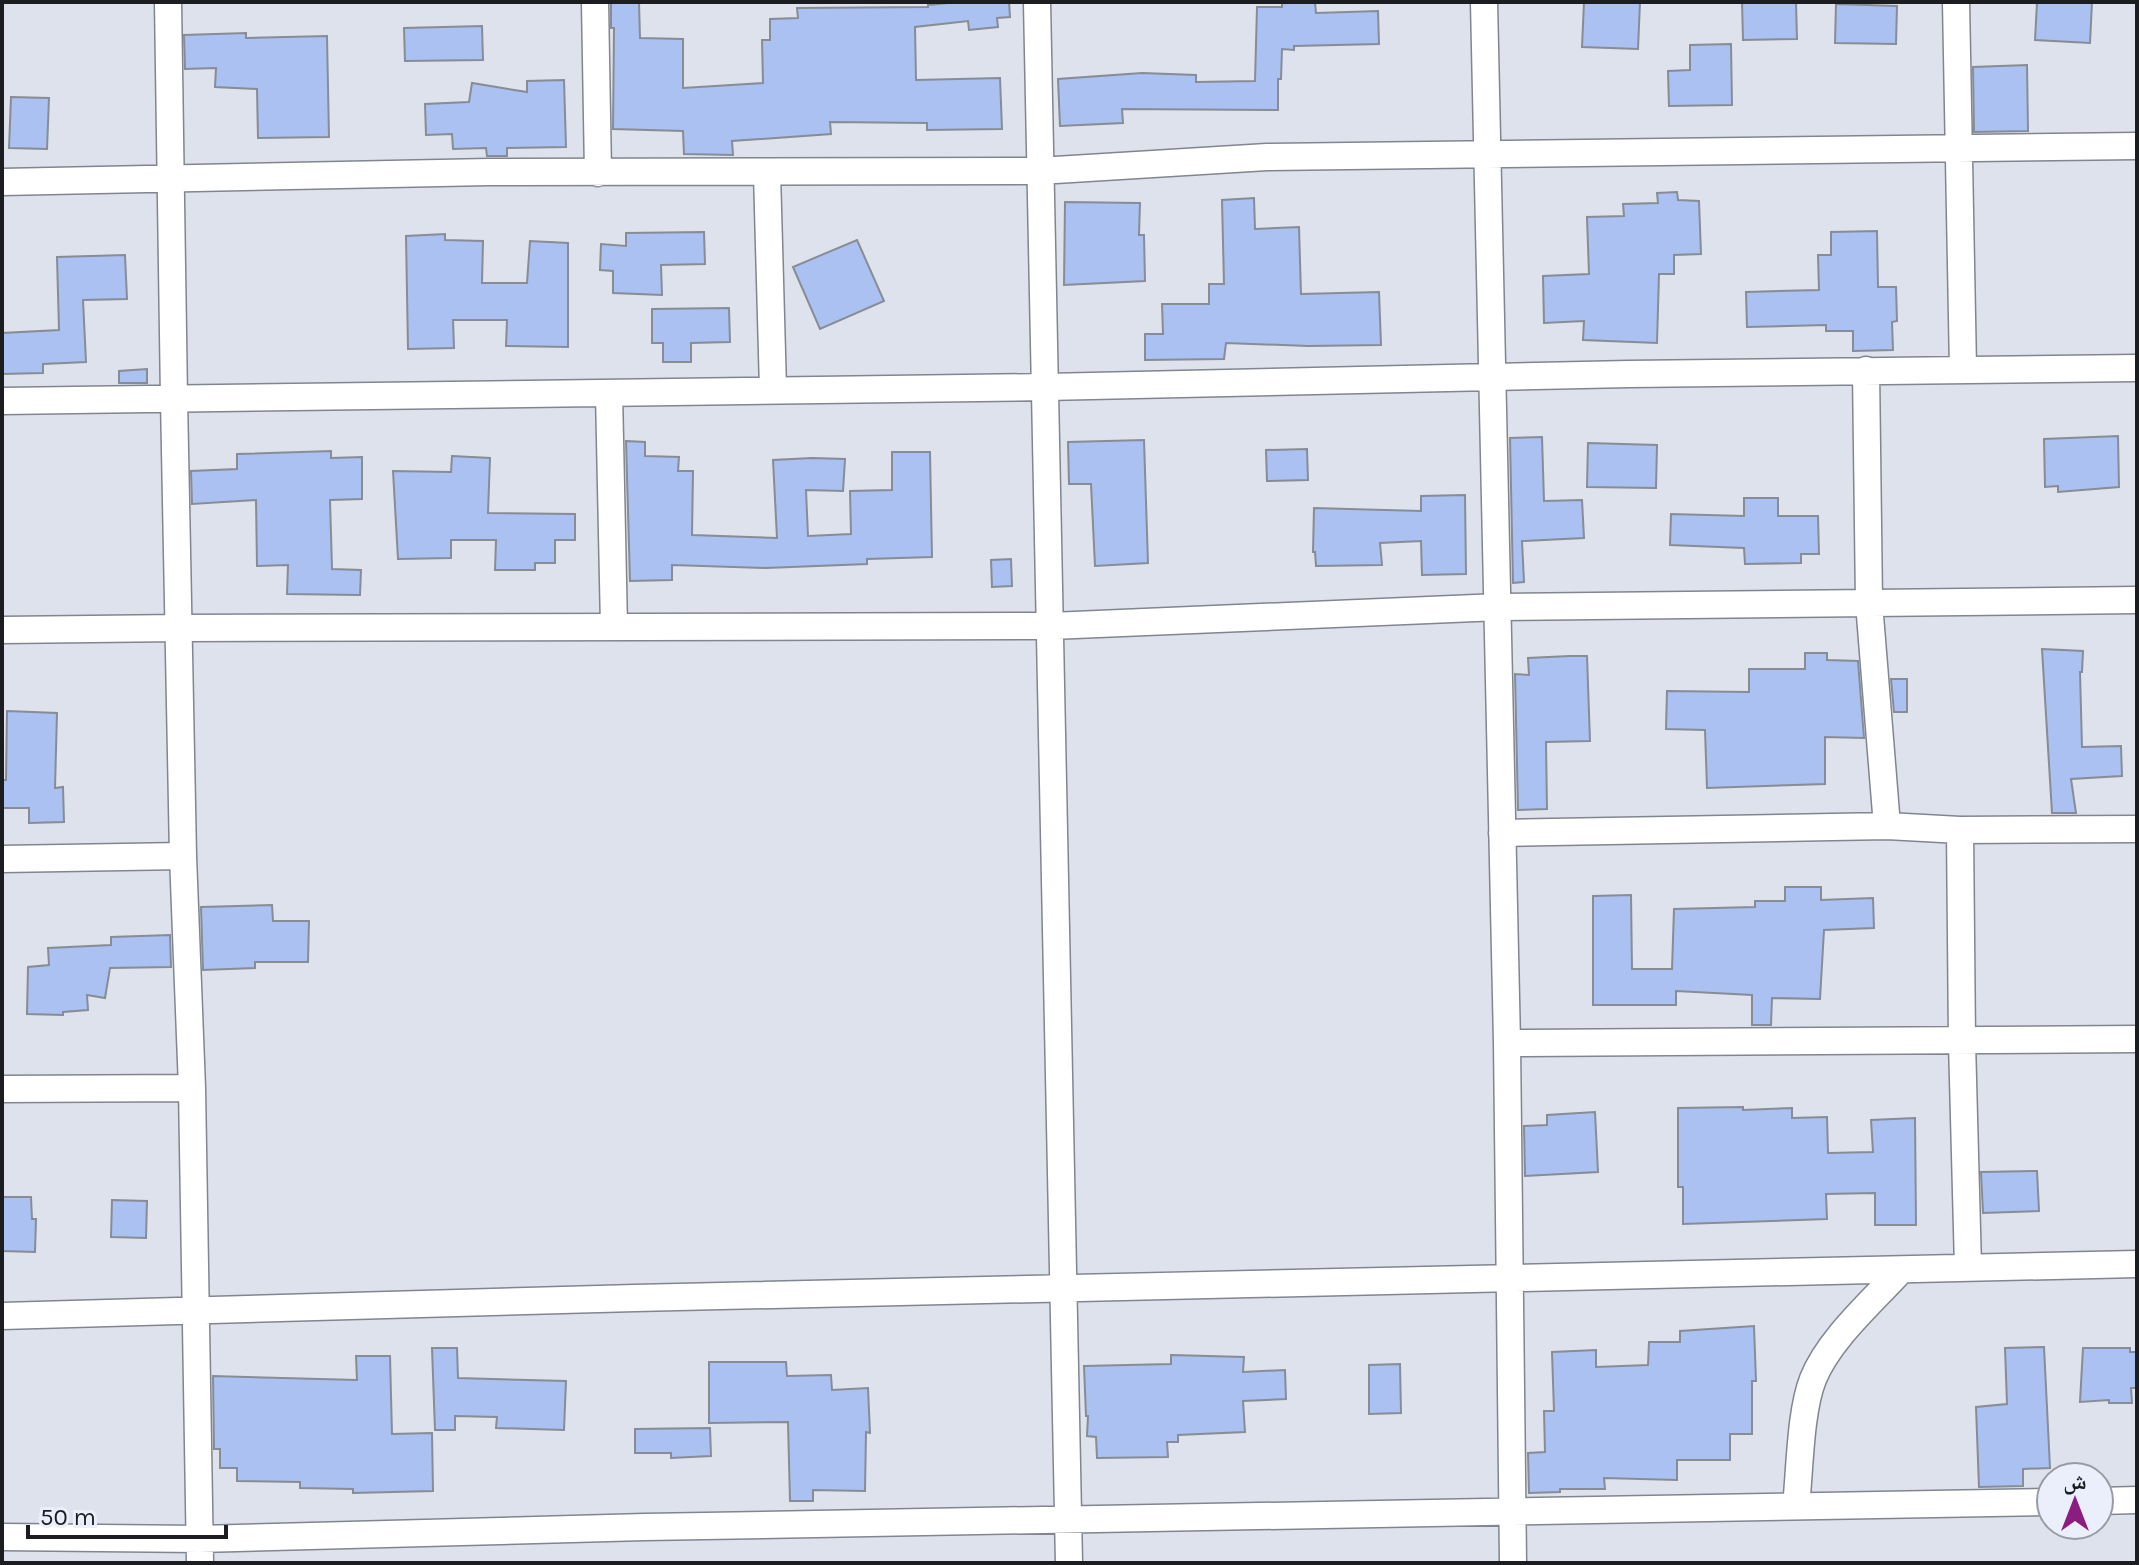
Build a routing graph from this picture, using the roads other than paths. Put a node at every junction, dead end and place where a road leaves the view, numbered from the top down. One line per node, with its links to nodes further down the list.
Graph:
1 (168, 2): 12 (street)
2 (595, 2): 10 (street)
3 (1037, 2): 9 (street)
4 (1484, 2): 8 (street)
5 (1956, 2): 7 (street)
6 (2137, 146): 7 (street)
7 (1958, 147): 8 (street); 15 (street)
8 (1489, 152): 9 (street); 17 (street)
9 (1039, 171): 11 (street); 18 (street)
10 (598, 173): 11 (street); 12 (street)
11 (767, 173): 19 (street)
12 (173, 179): 13 (street); 21 (street)
13 (2, 182)
14 (2137, 368): 15 (street)
15 (1963, 369): 16 (street)
16 (1866, 370): 17 (street); 24 (street)
17 (1491, 377): 18 (street); 25 (street)
18 (1046, 387): 19 (street); 26 (street)
19 (773, 389): 20 (street)
20 (609, 393): 21 (street); 27 (street)
21 (174, 399): 22 (street); 28 (street)
22 (2, 401)
23 (2137, 600): 24 (street)
24 (1869, 603): 25 (street); 30 (street)
25 (1499, 607): 26 (street); 33 (street)
26 (1051, 626): 27 (street); 45 (street)
27 (614, 627): 28 (street)
28 (180, 628): 29 (street); 34 (street)
29 (2, 630)
30 (1887, 826): 32 (street); 33 (street)
31 (2137, 829): 32 (street)
32 (1960, 830): 37 (street)
33 (1502, 833): 38 (street)
34 (183, 856): 35 (street); 39 (street)
35 (2, 859)
36 (2137, 1039): 37 (street)
37 (1962, 1042): 38 (street); 42 (street)
38 (1507, 1043): 44 (street)
39 (192, 1088): 40 (street); 46 (street)
40 (2, 1089)
41 (2137, 1264): 42 (street)
42 (1968, 1267): 43 (street)
43 (1901, 1270): 44 (street); 51 (street)
44 (1508, 1277): 45 (street); 52 (street)
45 (1062, 1290): 46 (street); 53 (street)
46 (195, 1309): 47 (street); 55 (street)
47 (2, 1316)
48 (2137, 1500): 49 (street)
49 (2115, 1501)
50 (2035, 1502): 51 (street)
51 (1796, 1506): 52 (street)
52 (1512, 1511): 53 (street); 57 (street)
53 (1068, 1520): 55 (street); 56 (street)
54 (2, 1537): 55 (street)
55 (200, 1551)
56 (1069, 1563)
57 (1513, 1563)

